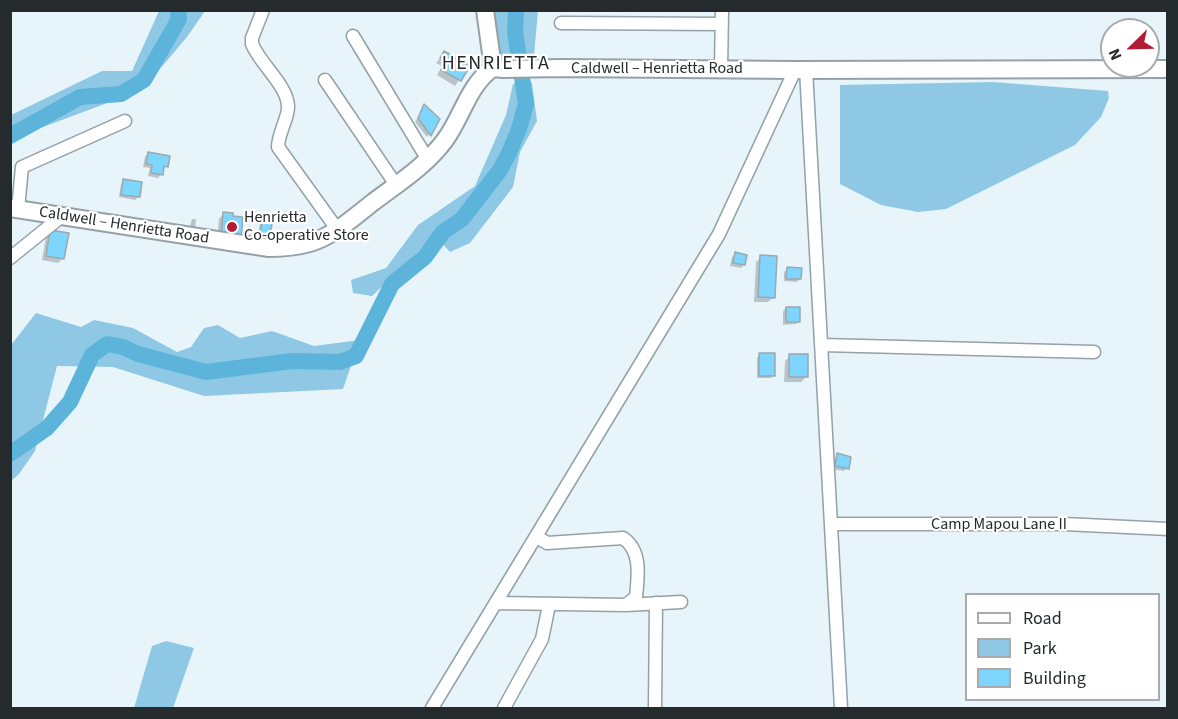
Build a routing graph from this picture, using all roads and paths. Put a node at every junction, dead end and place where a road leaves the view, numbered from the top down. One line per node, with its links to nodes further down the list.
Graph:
1 (263, 10): 17 (street)
2 (722, 10): 5 (street)
3 (483, 11): 7 (main road)
4 (561, 23): 5 (street)
5 (722, 24): 8 (street)
6 (353, 36): 13 (street)
7 (498, 69): 8 (main road, Caldwell – Henrietta Road); 13 (main road, Caldwell – Henrietta Road)
8 (721, 69): 10 (main road, Caldwell – Henrietta Road)
9 (1167, 69): 10 (main road, Caldwell – Henrietta Road)
10 (800, 70): 19 (street); 23 (street)
11 (325, 80): 14 (street)
12 (124, 121): 15 (street)
13 (428, 160): 14 (main road, Caldwell – Henrietta Road)
14 (396, 185): 17 (main road, Caldwell – Henrietta Road)
15 (14, 208): 16 (main road, Caldwell – Henrietta Road)
16 (62, 216): 17 (main road, Caldwell – Henrietta Road); 18 (street)
17 (337, 229)
18 (10, 258)
19 (822, 345): 20 (street); 21 (street)
20 (1094, 352)
21 (831, 524): 22 (street, Camp Mapou Lane II); 32 (street)
22 (1167, 529)
23 (537, 537): 25 (street); 28 (street)
24 (681, 602): 26 (street)
25 (497, 603): 27 (street); 29 (street)
26 (656, 603): 28 (street); 31 (street)
27 (549, 605): 28 (street); 30 (street)
28 (626, 605)
29 (432, 708)
30 (504, 708)
31 (655, 708)
32 (841, 708)

